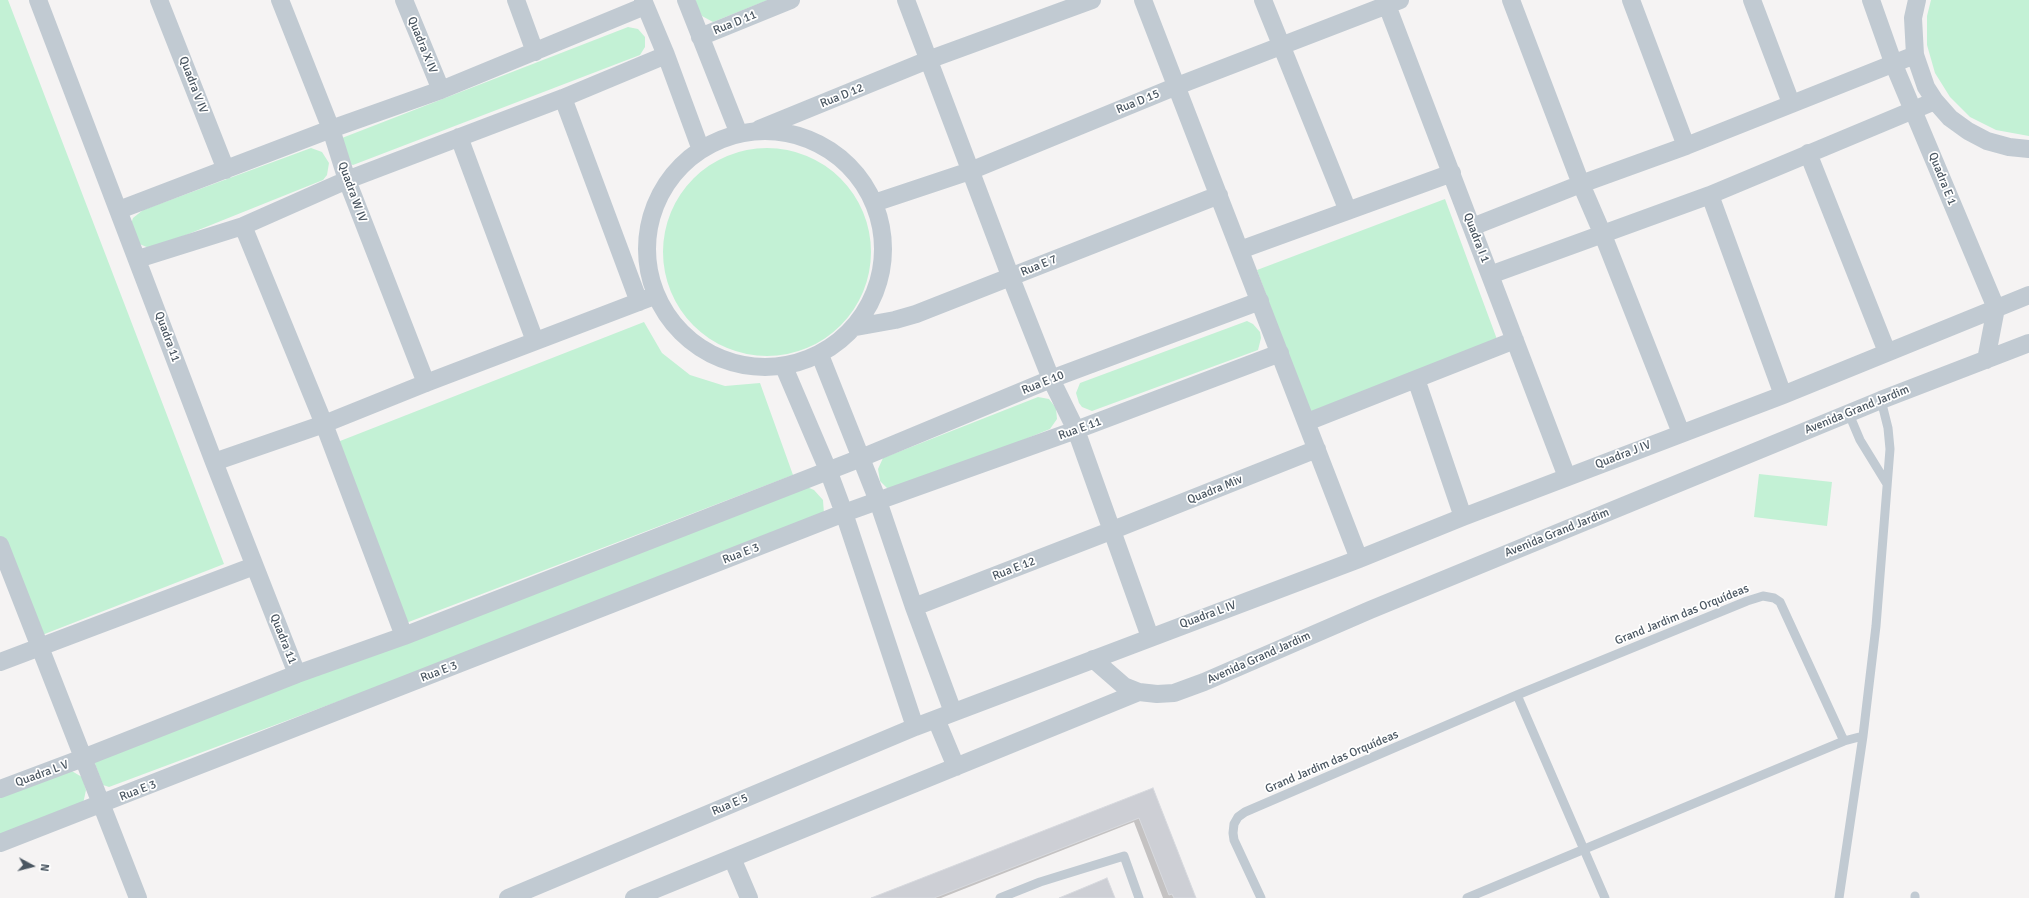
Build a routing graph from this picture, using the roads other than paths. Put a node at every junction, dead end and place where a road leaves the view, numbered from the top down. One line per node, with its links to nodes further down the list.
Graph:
1 (38, 0): 47 (street, Quadra 11)
2 (159, 0): 39 (street, Quadra V IV)
3 (280, 0): 32 (street, Quadra W IV)
4 (404, 0): 27 (street, Quadra X IV)
5 (516, 0): 21 (street)
6 (686, 0): 19 (street)
7 (792, 0): 19 (street, Rua D 11)
8 (906, 0): 24 (street)
9 (1092, 0): 24 (street, Rua D 12)
10 (1143, 0): 26 (street)
11 (1263, 0): 20 (street)
12 (1510, 0): 43 (street)
13 (1631, 0): 35 (street)
14 (1752, 0): 30 (street)
15 (1871, 0): 25 (street, Quadra E 1)
16 (1918, 0): 23 (street)
17 (1391, 2): 20 (street, Rua D 15); 41 (street, Quadra I 1)
18 (644, 3): 21 (street); 22 (street)
19 (700, 37): 33 (street)
20 (1283, 47): 26 (street, Rua D 15); 48 (street)
21 (535, 52): 27 (street)
22 (666, 55): 28 (street); 37 (street)
23 (1915, 55): 25 (street); 29 (street)
24 (928, 60): 33 (street, Rua D 12); 40 (street)
25 (1894, 65): 30 (street); 31 (street, Quadra E 1)
26 (1177, 86): 40 (street, Rua D 15); 44 (street)
27 (441, 90): 32 (street)
28 (563, 98): 34 (street); 57 (street)
29 (1935, 101): 31 (street); 36 (street)
30 (1791, 103): 35 (street)
31 (1914, 109): 38 (street); 59 (street, Quadra E 1)
32 (331, 129): 39 (street); 42 (street, Quadra W IV)
33 (748, 132): 37 (street); 46 (street)
34 (459, 138): 42 (street); 62 (street)
35 (1686, 146): 43 (street)
36 (2029, 149)
37 (701, 150): 57 (street)
38 (1808, 153): 45 (street); 64 (street)
39 (226, 170): 47 (street)
40 (970, 171): 46 (street, Rua D 15); 55 (street)
41 (1452, 173): 48 (street); 50 (street, Quadra I 1)
42 (347, 180): 49 (street); 71 (street, Quadra W IV)
43 (1581, 184): 50 (street); 51 (street)
44 (1219, 195): 52 (street); 55 (street, Rua E 7)
45 (1710, 195): 51 (street); 72 (street)
46 (874, 203): 60 (street)
47 (119, 210): 53 (street, Quadra 11)
48 (1348, 211): 52 (street)
49 (243, 226): 53 (street); 76 (street)
50 (1472, 227): 54 (street, Quadra I 1)
51 (1603, 234): 54 (street); 78 (street)
52 (1240, 250): 58 (street)
53 (138, 259): 81 (street, Quadra 11)
54 (1490, 275): 61 (street, Quadra I 1)
55 (1011, 278): 60 (street, Rua E 7); 69 (street)
56 (2029, 295): 59 (street, Quadra J IV)
57 (646, 299): 62 (street); 68 (street)
58 (1260, 301): 65 (street); 69 (street, Rua E 10)
59 (1996, 308): 64 (street, Quadra J IV); 67 (street)
60 (856, 327): 66 (street)
61 (1515, 340): 70 (street); 83 (street, Quadra I 1)
62 (535, 341): 71 (street)
63 (2029, 343): 67 (street, Avenida Grand Jardim)
64 (1887, 352): 72 (street, Quadra J IV)
65 (1280, 353): 75 (street); 77 (street, Rua E 11)
66 (820, 355): 68 (street); 80 (street)
67 (1986, 360): 73 (street, Avenida Grand Jardim)
68 (784, 367): 82 (street)
69 (1051, 379): 77 (street); 80 (street, Rua E 10)
70 (1416, 379): 75 (street); 87 (street)
71 (426, 383): 76 (street)
72 (1783, 395): 78 (street, Quadra J IV)
73 (1881, 400): 74 (street, Avenida Grand Jardim); 84 (lane)
74 (1849, 414): 84 (lane); 99 (street, Avenida Grand Jardim)
75 (1307, 422): 79 (street)
76 (324, 424): 81 (street); 93 (street)
77 (1076, 430): 85 (street, Rua E 11); 88 (street)
78 (1681, 433): 83 (street, Quadra J IV)
79 (1317, 449): 88 (street, Quadra Miv); 90 (street)
80 (861, 458): 82 (street, Rua E 10); 85 (street)
81 (214, 462): 91 (street, Quadra 11)
82 (828, 470): 86 (street); 93 (street, Rua E 10)
83 (1568, 477): 87 (street, Quadra J IV)
84 (1887, 484): 104 (lane)
85 (878, 501): 86 (street, Rua E 3); 92 (street)
86 (844, 513): 103 (street); 109 (street, Rua E 3)
87 (1463, 517): 90 (street, Quadra L IV)
88 (1113, 530): 92 (street, Rua E 12); 94 (street)
89 (0, 545): 95 (street)
90 (1359, 559): 94 (street, Quadra L IV)
91 (254, 566): 95 (street); 98 (street, Quadra 11)
92 (914, 607): 101 (street)
93 (404, 636): 98 (street, Quadra L V)
94 (1150, 637): 96 (street, Quadra L IV)
95 (40, 647): 97 (street); 106 (street)
96 (1093, 659): 99 (street, Avenida Grand Jardim); 101 (street, Quadra L IV)
97 (0, 662)
98 (297, 674): 106 (street, Quadra L V)
99 (1138, 692): 107 (street)
100 (1517, 694): 105 (lane, Grand Jardim das Orquídeas); 111 (lane); 119 (lane, Grand Jardim das Orquídeas)
101 (954, 712): 102 (street, Rua E 5)
102 (936, 719): 103 (street, Rua E 5); 107 (street)
103 (915, 727): 114 (street, Rua E 5)
104 (1863, 736): 105 (lane); 122 (lane)
105 (1844, 741): 111 (lane)
106 (83, 758): 108 (street, Quadra L V); 109 (street)
107 (956, 767): 112 (street)
108 (0, 789)
109 (102, 805): 110 (street, Rua E 3); 113 (street)
110 (0, 843)
111 (1583, 848): 120 (lane); 121 (lane)
112 (732, 858): 115 (street); 116 (street)
113 (138, 898)
114 (508, 898)
115 (634, 898)
116 (749, 898)
117 (1000, 898): 118 (lane)
118 (1139, 898)
119 (1261, 898)
120 (1467, 898)
121 (1605, 898)
122 (1839, 898)

